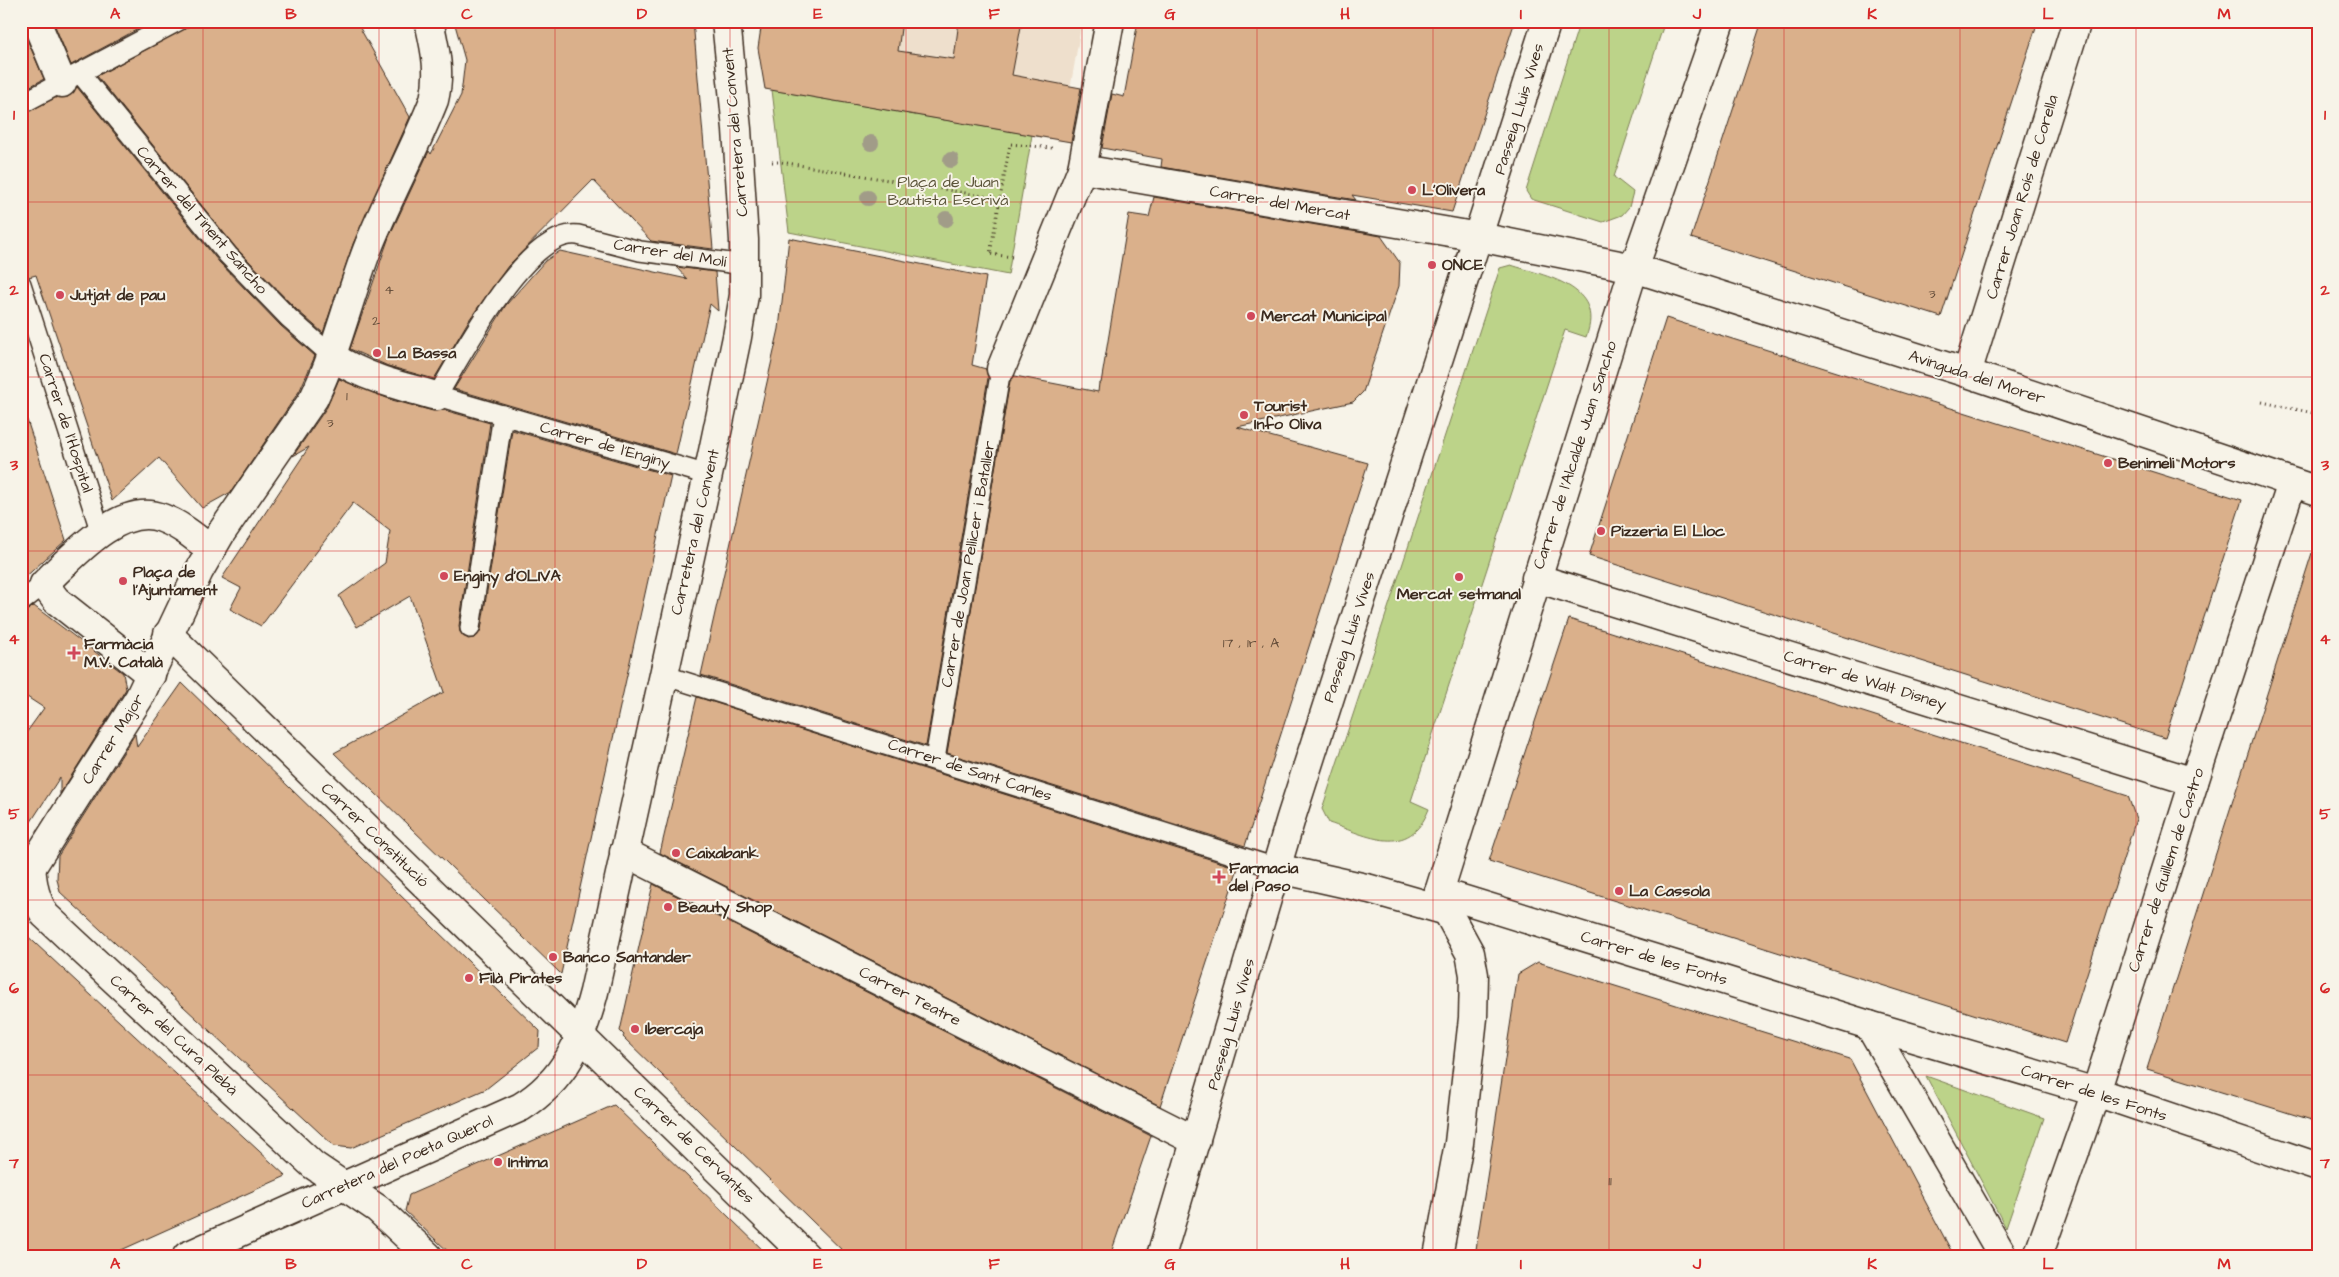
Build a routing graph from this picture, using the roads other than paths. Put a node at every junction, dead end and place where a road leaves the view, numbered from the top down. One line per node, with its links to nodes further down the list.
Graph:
1 (36, 21): 9 (street)
2 (178, 21): 9 (lane)
3 (429, 21): 16 (street, Carrer Major)
4 (726, 21): 13 (street, Carretera del Convent)
5 (1110, 21): 11 (street)
6 (1546, 21): 12 (street, Passeig Lluis Vives)
7 (1720, 21): 14 (street, Carrer de l'Alcalde Juan Sancho)
8 (2077, 21): 18 (street, Carrer Joan Roís de Corella)
9 (71, 78): 10 (lane); 16 (lane, Carrer del Tinent Sancho)
10 (21, 104)
11 (1084, 160): 12 (street, Carrer del Mercat); 17 (street)
12 (1479, 237): 14 (street, Carrer del Mercat); 36 (street, Passeig Lluis Vives)
13 (745, 265): 19 (lane, Carrer del Molí); 21 (street, Carretera del Convent)
14 (1634, 268): 18 (street, Avinguda del Morer); 26 (street, Carrer de l'Alcalde Juan Sancho)
15 (21, 284): 24 (lane, Carrer de l'Hospital)
16 (333, 358): 19 (street, Carrer de l'Enginy); 25 (street, Carrer Major)
17 (1001, 369): 33 (lane, Carrer de Joan Pellicer i Bataller)
18 (1966, 373): 22 (street, Avinguda del Morer)
19 (437, 396): 20 (lane, Carrer de l'Enginy)
20 (503, 415): 21 (lane, Carrer de l'Enginy); 29 (lane)
21 (708, 475): 31 (street, Carretera del Convent)
22 (2292, 483): 23 (street, Avinguda del Morer); 34 (street, Carrer de Guillem de Castro)
23 (2318, 491)
24 (101, 533): 25 (street); 27 (street)
25 (211, 550): 30 (street, Carrer Major)
26 (1536, 578): 34 (street, Carrer de Walt Disney); 38 (street, Carrer de l'Alcalde Juan Sancho)
27 (44, 584): 28 (lane); 32 (street)
28 (21, 602)
29 (470, 628)
30 (168, 634): 32 (street, Carrer Major); 40 (street, Carrer Constitució)
31 (662, 675): 33 (lane, Carrer de Sant Carles); 35 (street, Carretera del Convent)
32 (151, 676): 37 (street, Carrer Major)
33 (935, 759): 36 (lane, Carrer de Sant Carles)
34 (2194, 782): 41 (street, Carrer de Guillem de Castro)
35 (624, 852): 40 (street, Carretera del Convent); 42 (street, Carrer Teatre)
36 (1280, 860): 38 (street, Carrer de les Fonts); 42 (street, Passeig Lluis Vives)
37 (25, 870): 44 (street, Carrer del Cura Plebà)
38 (1443, 901): 39 (street, Carrer de les Fonts); 49 (street)
39 (1869, 1024): 41 (street, Carrer de les Fonts); 50 (street)
40 (581, 1035): 44 (street, Carretera del Poeta Querol); 47 (street, Carrer de Cervantes)
41 (2096, 1092): 43 (street, Carrer de les Fonts); 51 (street, Carrer de Guillem de Castro)
42 (1196, 1141): 48 (street, Passeig Lluis Vives)
43 (2318, 1166)
44 (344, 1186): 45 (street, Carretera del Poeta Querol); 46 (street, Carrer del Cura Plebà)
45 (186, 1256)
46 (428, 1256)
47 (806, 1256)
48 (1162, 1256)
49 (1438, 1256)
50 (2003, 1256)
51 (2038, 1256)

